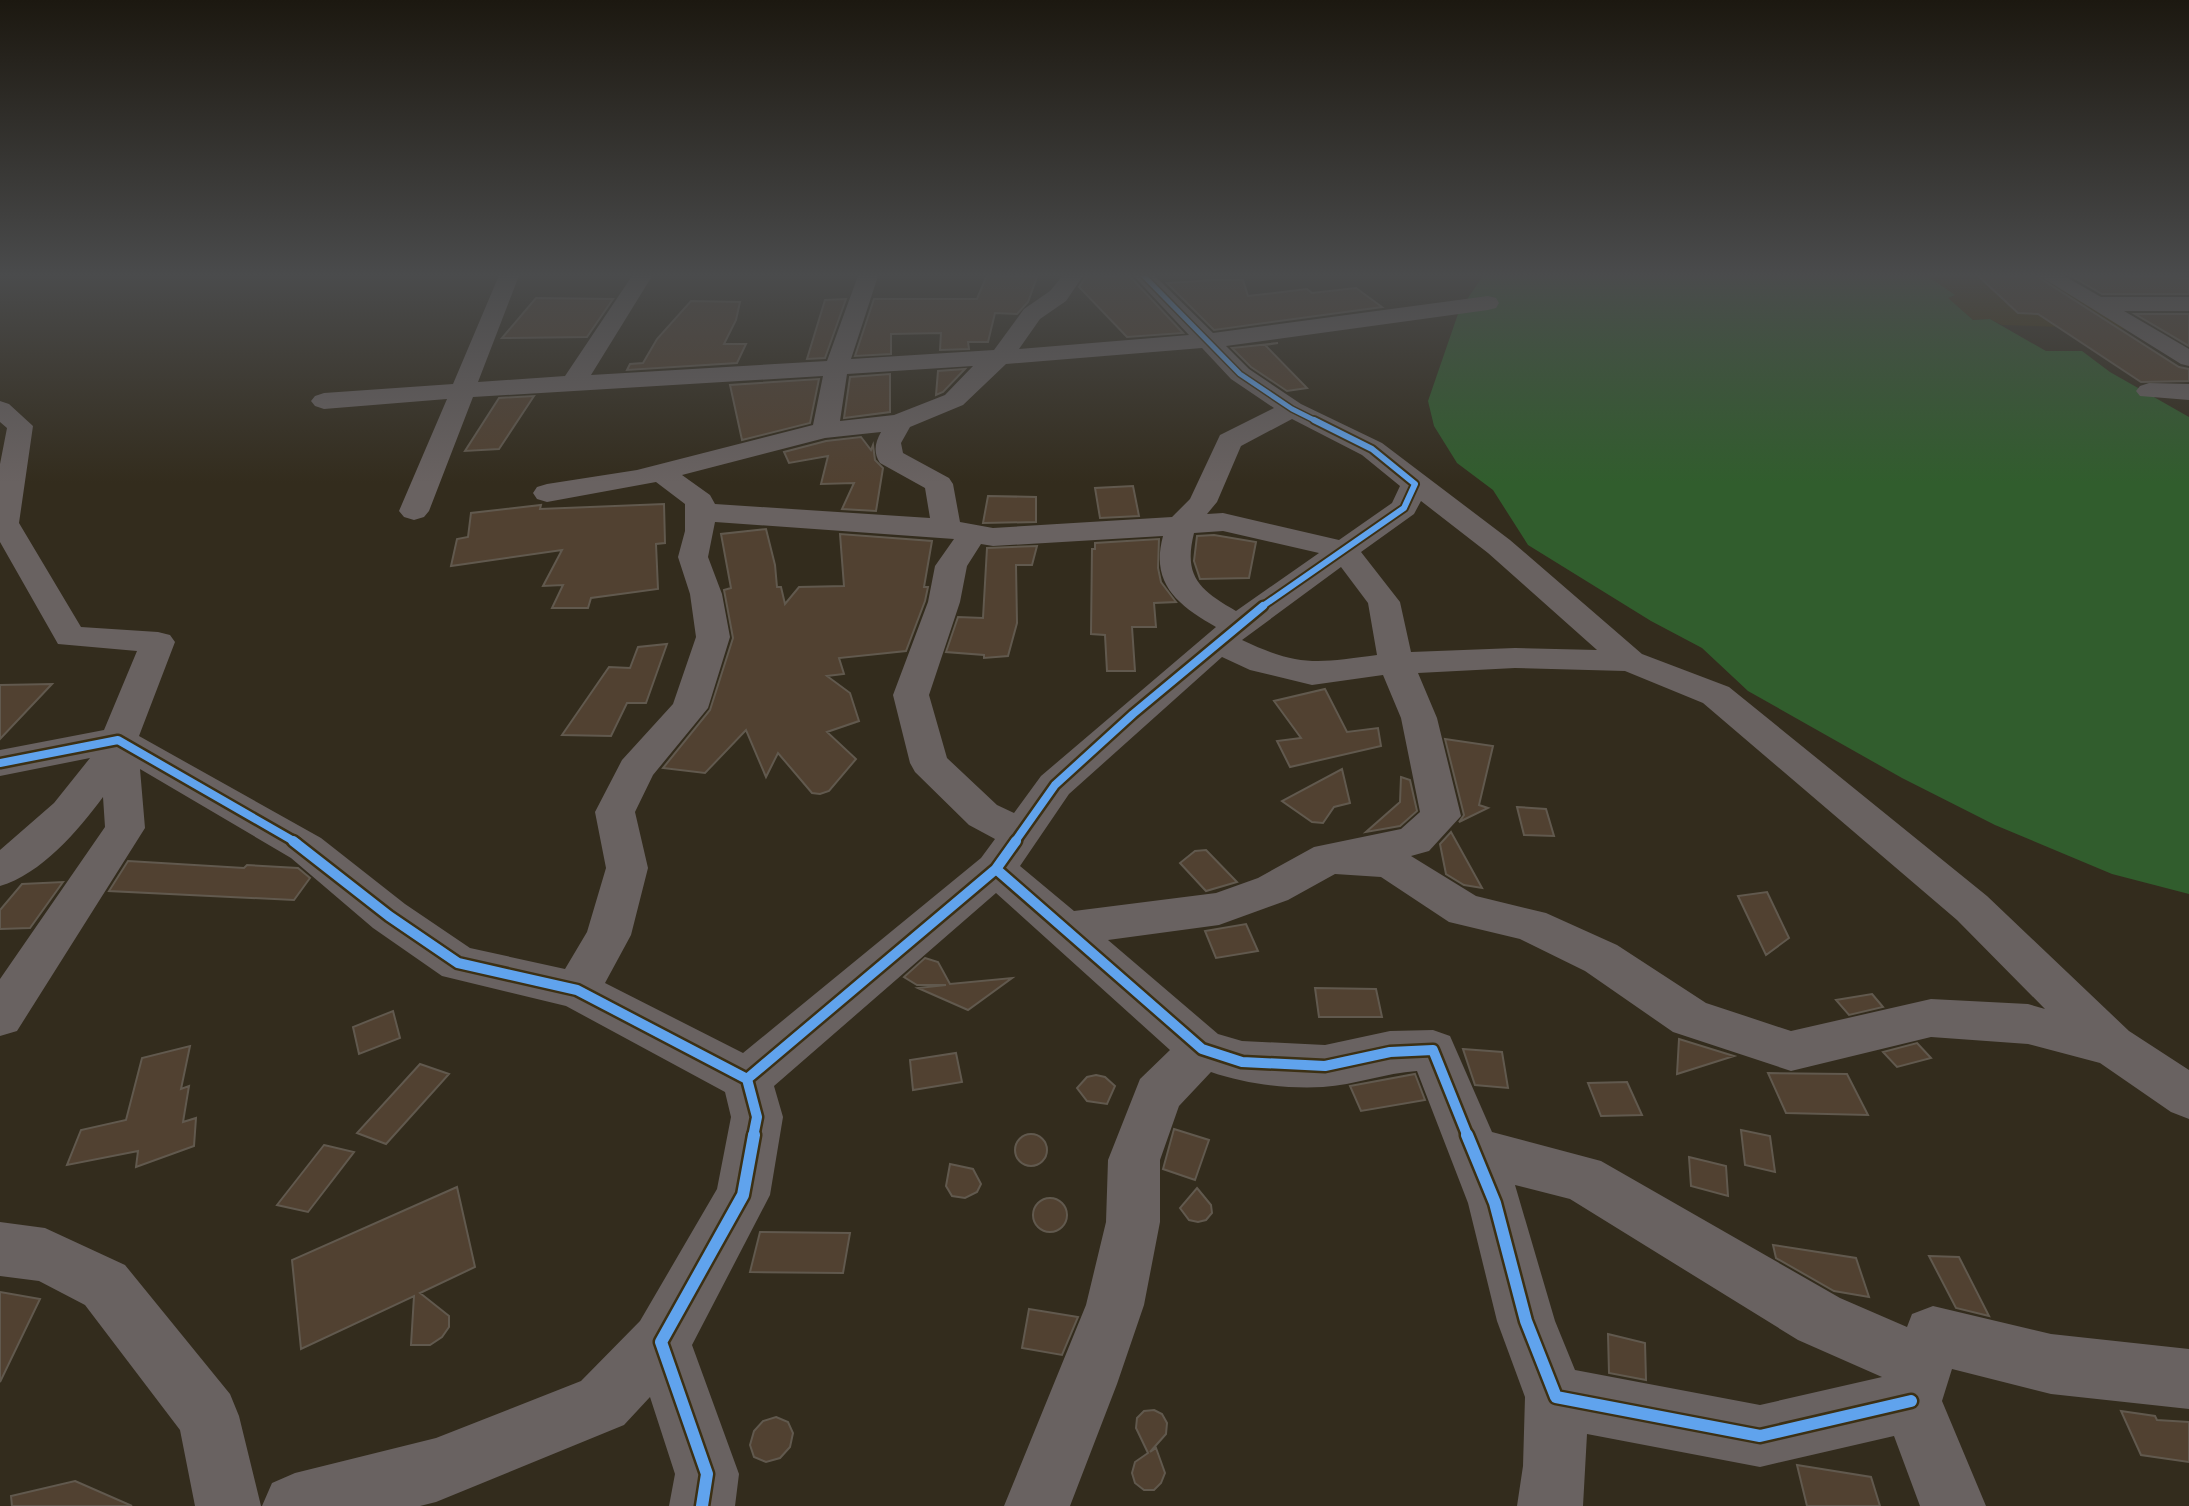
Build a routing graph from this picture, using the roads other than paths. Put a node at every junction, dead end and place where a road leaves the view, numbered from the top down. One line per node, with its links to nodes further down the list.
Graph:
1 (481, 343): 12 (street)
2 (599, 343): 11 (street)
3 (845, 343): 10 (street)
4 (1011, 343): 8 (street)
5 (1167, 343): 8 (street)
6 (1212, 343): 17 (street)
7 (2163, 343): 9 (street)
8 (1002, 356): 10 (street); 18 (street)
9 (2189, 359)
10 (836, 369): 11 (street); 19 (street)
11 (573, 383): 12 (street)
12 (461, 390): 15 (street); 23 (street)
13 (2149, 391): 14 (street)
14 (2189, 392)
15 (324, 401)
16 (0, 409): 31 (street)
17 (1292, 409): 21 (street); 25 (street)
18 (899, 422): 19 (street); 26 (street)
19 (825, 430): 20 (street)
20 (660, 472): 22 (street); 24 (street)
21 (1415, 484): 27 (street); 29 (street)
22 (547, 493)
23 (414, 511)
24 (700, 512): 26 (street); 37 (street)
25 (1181, 525): 26 (street); 27 (street); 28 (street)
26 (960, 530): 33 (street)
27 (1344, 550): 28 (street); 30 (street)
28 (1228, 634): 30 (street); 33 (street)
29 (1630, 661): 30 (street); 39 (street)
30 (1396, 663): 34 (street)
31 (118, 740): 32 (street); 35 (street); 37 (street); 38 (street)
32 (0, 763)
33 (1008, 851): 36 (street); 41 (street)
34 (1329, 858): 36 (street); 39 (street)
35 (0, 871)
36 (1067, 929): 40 (street)
37 (577, 990): 41 (street)
38 (1, 1013)
39 (2114, 1046): 42 (street)
40 (1202, 1049): 43 (street); 52 (street)
41 (747, 1079): 45 (street)
42 (2189, 1097)
43 (1476, 1152): 47 (street); 48 (street)
44 (0, 1249): 49 (street)
45 (661, 1342): 50 (street); 51 (street)
46 (2189, 1379): 47 (street)
47 (1917, 1383): 48 (street); 54 (street)
48 (1556, 1397): 53 (street)
49 (228, 1506)
50 (295, 1506)
51 (702, 1506)
52 (1037, 1506)
53 (1550, 1506)
54 (1953, 1506)

